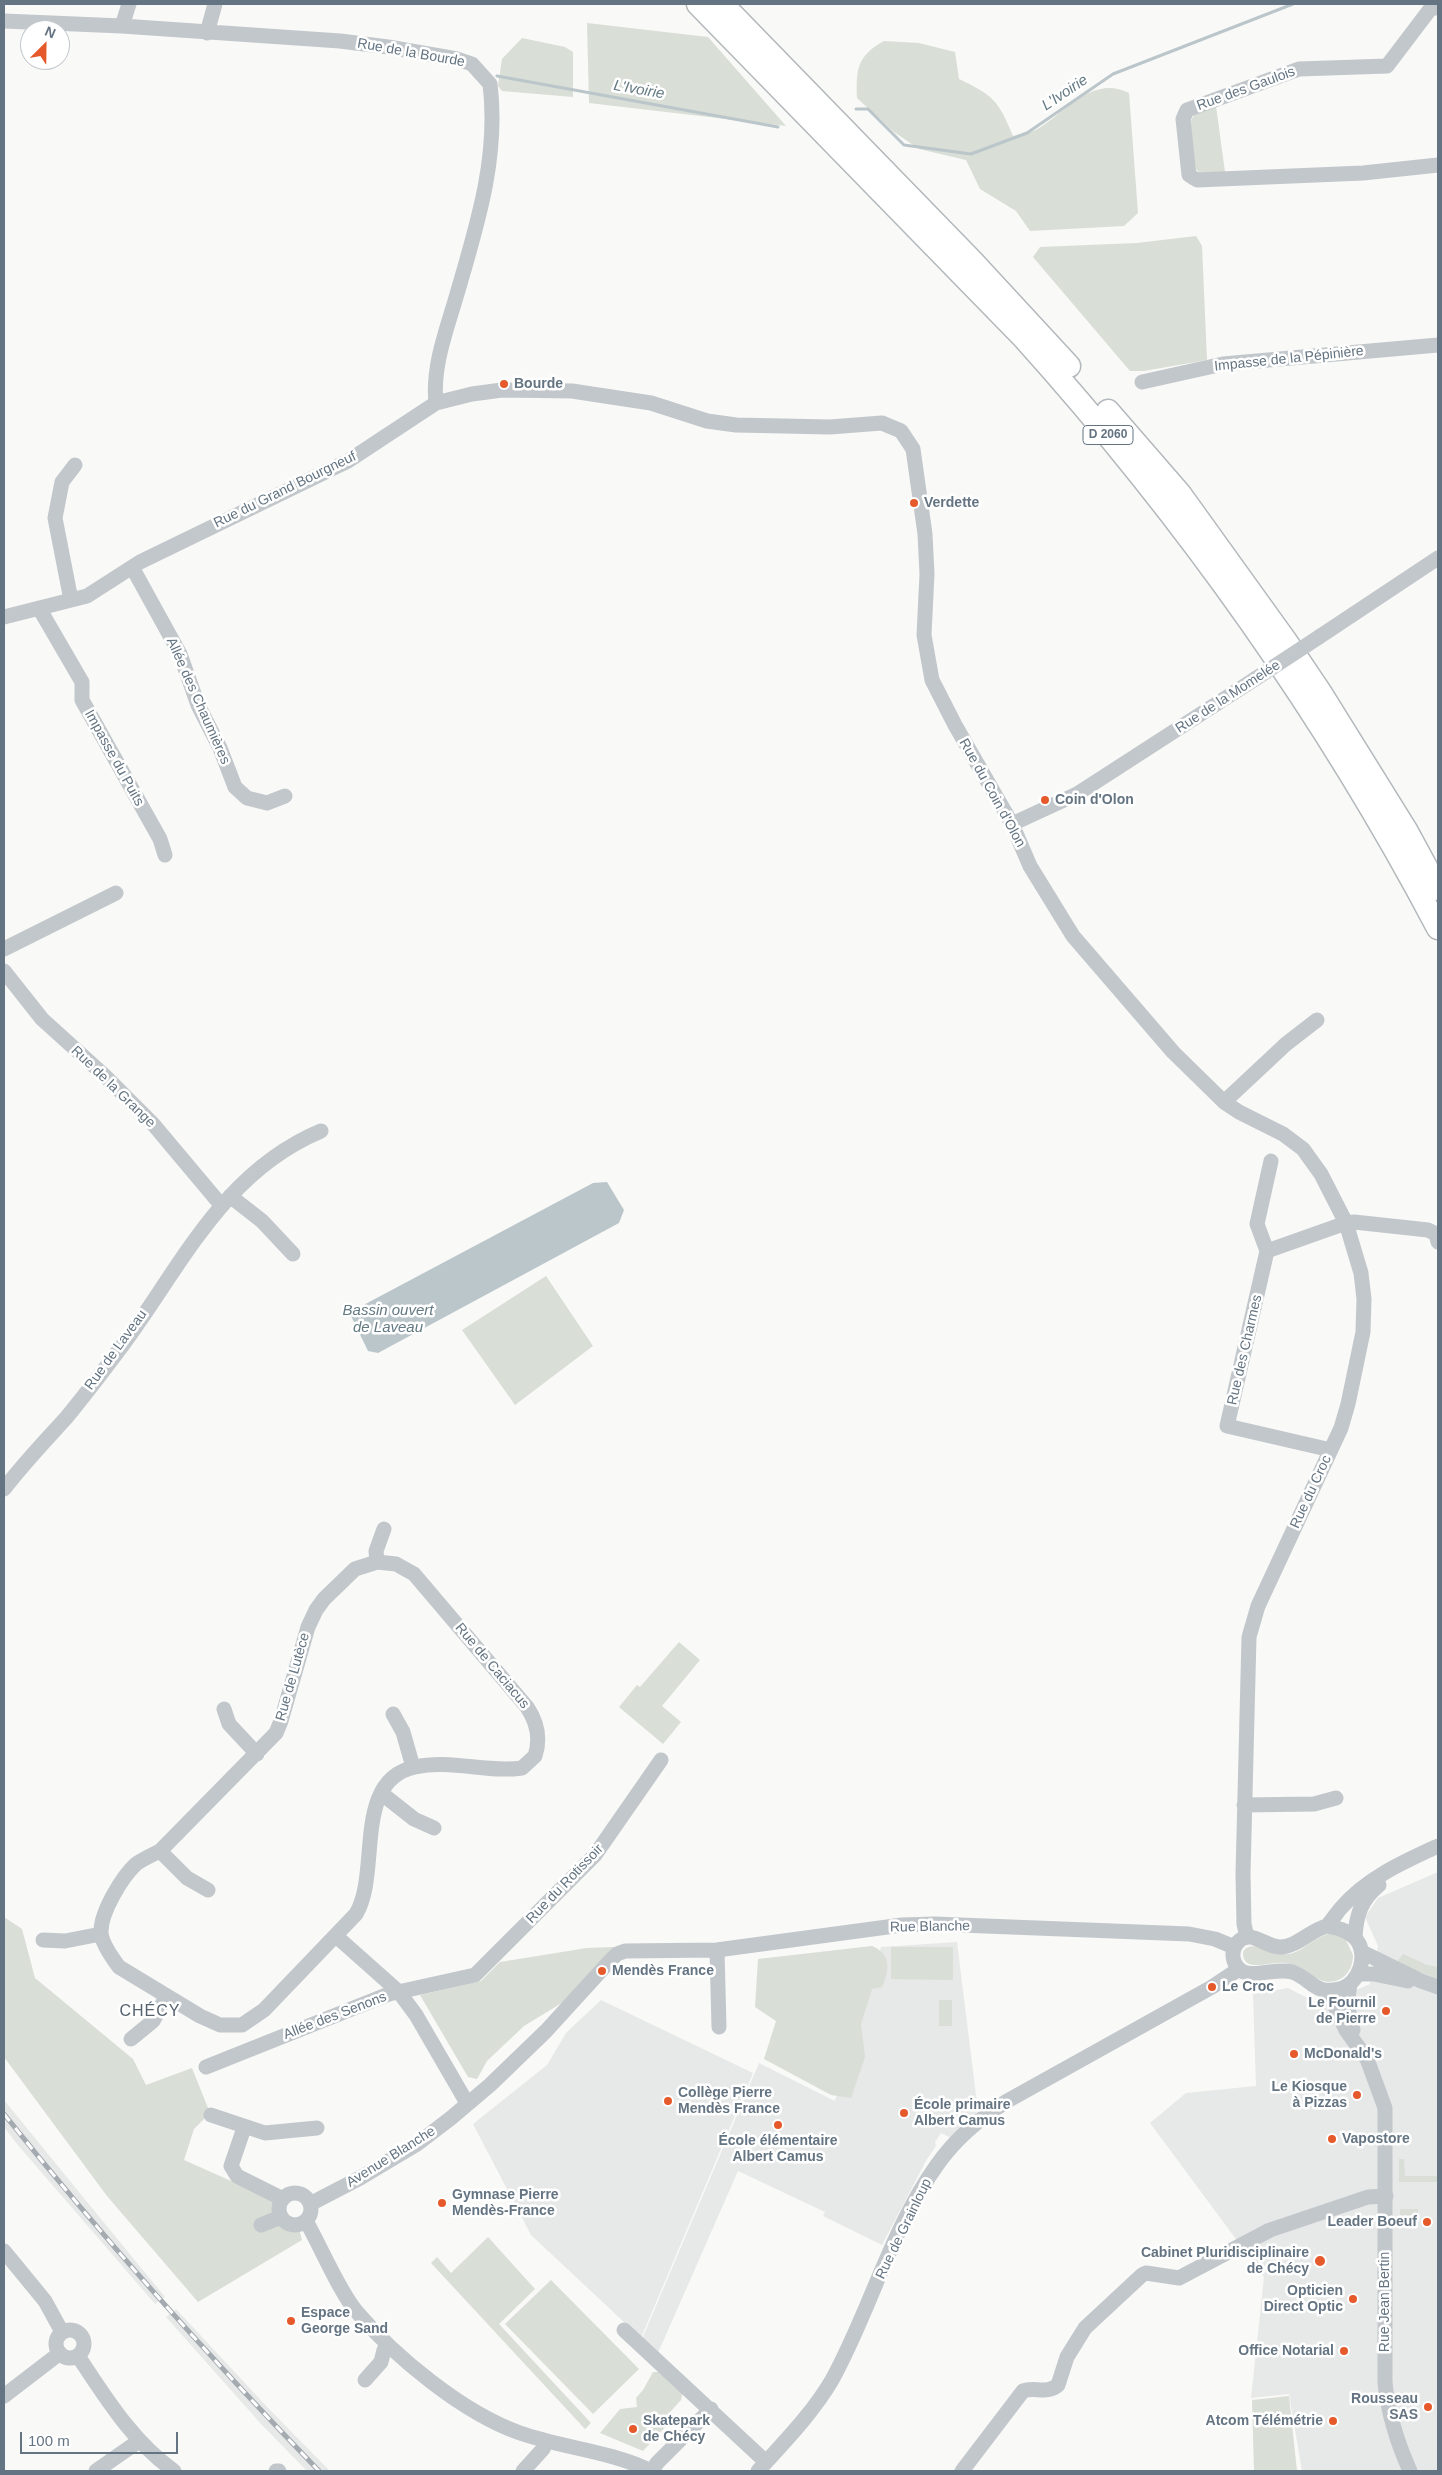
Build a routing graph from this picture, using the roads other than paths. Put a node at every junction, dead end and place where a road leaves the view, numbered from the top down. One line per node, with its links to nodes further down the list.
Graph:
1 (129, 4): 7 (street)
2 (215, 4): 8 (street)
3 (698, 4): 25 (highway, D 2060)
4 (722, 4): 23 (highway, D 2060)
5 (1438, 8): 9 (street, Rue des Gaulois)
6 (4, 21): 7 (street, Rue de la Bourde)
7 (122, 26): 8 (street, Rue de la Bourde)
8 (207, 33): 12 (street, Rue de la Bourde)
9 (1438, 165)
10 (1438, 345): 11 (street, Impasse de la Pépinière)
11 (1142, 382)
12 (436, 403): 13 (street, Rue du Grand Bourgneuf); 16 (street, Rue du Grand Bourgneuf)
13 (896, 427): 21 (street, Rue du Coin d'Olon)
14 (74, 465): 17 (street)
15 (1438, 558): 21 (street, Rue de la Momelée, bridge)
16 (132, 567): 17 (street, Rue du Grand Bourgneuf); 20 (street, Allée des Chaumières)
17 (71, 600): 18 (street, Rue du Grand Bourgneuf)
18 (39, 608): 19 (street, Rue du Grand Bourgneuf); 22 (street, Impasse du Puits)
19 (4, 618)
20 (285, 796)
21 (1012, 824): 29 (street, Rue du Coin d'Olon)
22 (165, 855)
23 (1438, 889)
24 (116, 893): 26 (street)
25 (1438, 928)
26 (4, 949)
27 (4, 971): 32 (street, Rue de la Grange)
28 (1317, 1020): 29 (street)
29 (1224, 1102): 33 (street, Rue du Croc)
30 (321, 1130): 32 (street, Rue de Laveau)
31 (1271, 1161): 35 (street)
32 (226, 1200): 36 (street, Rue de la Grange); 38 (street, Rue de Laveau)
33 (1346, 1223): 34 (street); 35 (street); 37 (street, Rue du Croc)
34 (1438, 1242)
35 (1267, 1251): 37 (street, Rue des Charmes)
36 (293, 1254)
37 (1331, 1450): 48 (street, Rue du Croc)
38 (4, 1489)
39 (384, 1529): 40 (street)
40 (377, 1562): 43 (street, Rue de Lutèce); 45 (street, Rue de Caciacus)
41 (224, 1709): 43 (street)
42 (393, 1714): 45 (street)
43 (257, 1754): 51 (street, Rue de Lutèce)
44 (661, 1760): 69 (street, Rue du Rotissoir)
45 (413, 1767): 46 (street, Rue de Caciacus)
46 (381, 1794): 49 (street); 56 (street, Rue de Caciacus)
47 (1336, 1798): 48 (street)
48 (1244, 1804): 57 (street, Rue du Croc)
49 (434, 1828)
50 (1438, 1846): 54 (street)
51 (160, 1851): 53 (street); 55 (street, Rue de Lutèce)
52 (1438, 1853): 58 (street)
53 (208, 1890)
54 (1327, 1926): 57 (street); 58 (street)
55 (101, 1934): 59 (street); 70 (street, Rue de Caciacus)
56 (336, 1936): 69 (street); 70 (street, Rue de Caciacus)
57 (1247, 1937): 60 (street)
58 (1355, 1938): 63 (street)
59 (43, 1940)
60 (1234, 1947): 61 (street, Rue Blanche); 64 (street)
61 (717, 1950): 62 (street, Rue Blanche); 71 (street)
62 (625, 1951): 75 (street, Avenue Blanche)
63 (1362, 1952): 65 (street, Rue Jean Bertin); 66 (street)
64 (1239, 1969): 68 (street); 96 (street, Rue de Grainloup)
65 (1354, 1979): 66 (street); 68 (street); 73 (street, Rue Jean Bertin)
66 (1421, 1981): 67 (street)
67 (1438, 1987)
68 (1328, 1991): 73 (street, Rue Jean Bertin)
69 (399, 1992): 74 (street, Allée des Senons); 75 (street, Allée des Senons)
70 (166, 1997): 72 (street)
71 (719, 2027)
72 (131, 2039)
73 (1358, 2044): 79 (street, Rue Jean Bertin)
74 (206, 2067)
75 (467, 2103): 81 (street, Avenue Blanche)
76 (210, 2115): 77 (street)
77 (244, 2128): 78 (street); 80 (street)
78 (317, 2128)
79 (1386, 2196): 101 (street); 102 (street, Rue Jean Bertin)
80 (278, 2197): 81 (street); 82 (street)
81 (310, 2204): 83 (street)
82 (281, 2217): 83 (street); 84 (street)
83 (306, 2221): 95 (street)
84 (261, 2225)
85 (4, 2251): 87 (street)
86 (624, 2330): 93 (street)
87 (62, 2332): 89 (street); 90 (street)
88 (384, 2350): 91 (street)
89 (60, 2353): 90 (street); 92 (street)
90 (78, 2356): 94 (street)
91 (365, 2380)
92 (4, 2396)
93 (710, 2409): 96 (street); 100 (street)
94 (139, 2441): 97 (street); 98 (street)
95 (546, 2442): 99 (street); 100 (street)
96 (762, 2467)
97 (96, 2471)
98 (174, 2471)
99 (525, 2471)
100 (652, 2471)
101 (962, 2471)
102 (1410, 2471)

